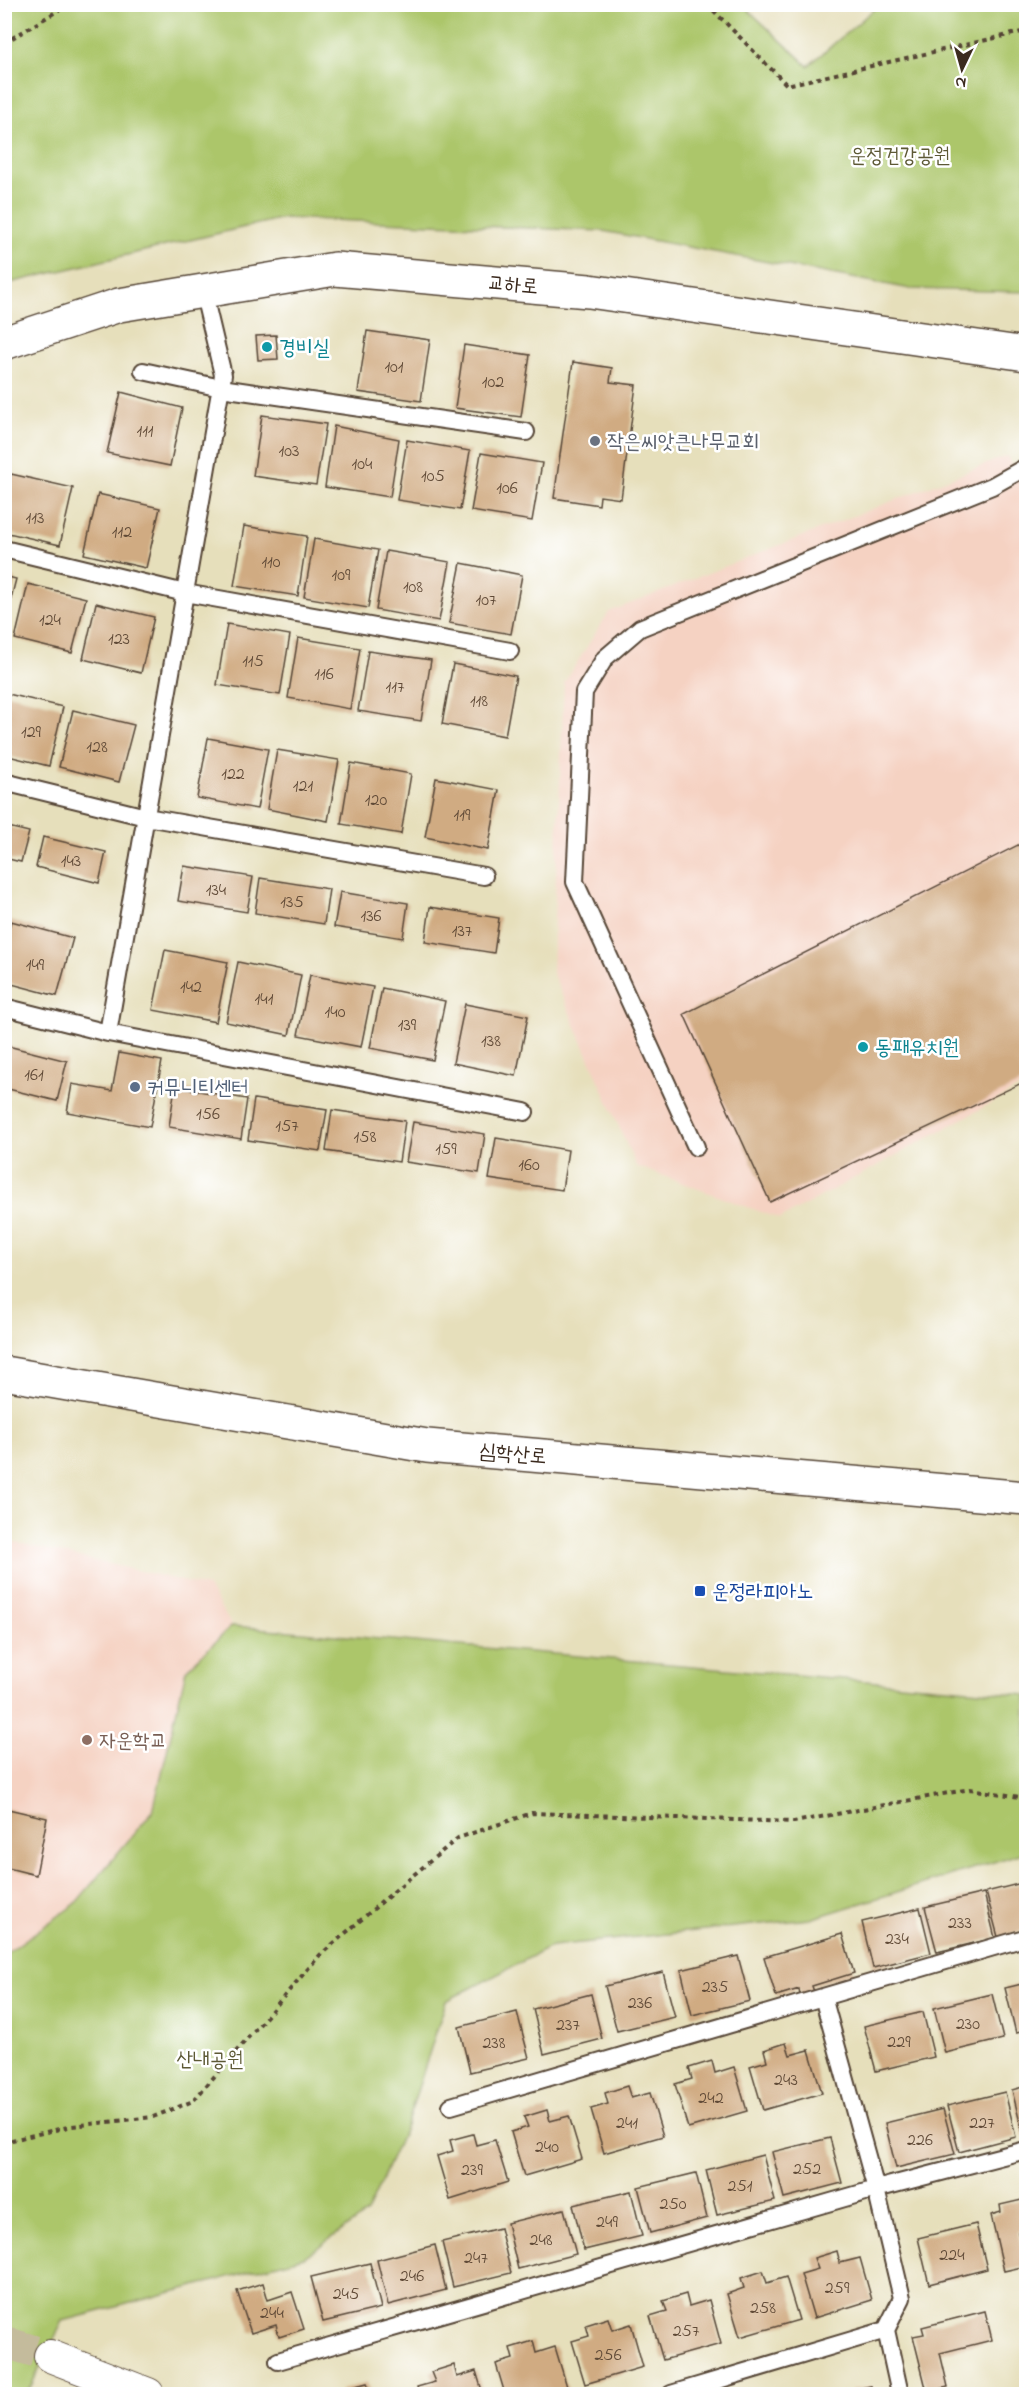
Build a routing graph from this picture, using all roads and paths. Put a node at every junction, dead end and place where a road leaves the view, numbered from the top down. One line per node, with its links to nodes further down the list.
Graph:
1 (69, 4): 4 (path)
2 (707, 4): 3 (path)
3 (1026, 28)
4 (4, 43)
5 (203, 291): 6 (street, 교하로); 7 (street, 교하로); 9 (lane)
6 (4, 343)
7 (1026, 354)
8 (143, 371): 9 (lane)
9 (221, 388): 10 (lane); 13 (lane)
10 (526, 432)
11 (1026, 467): 21 (lane)
12 (4, 549): 13 (lane)
13 (185, 593): 14 (lane); 16 (lane)
14 (510, 651)
15 (4, 782): 16 (lane)
16 (146, 817): 17 (lane); 19 (lane)
17 (484, 876)
18 (4, 1007): 19 (lane)
19 (108, 1033): 20 (lane)
20 (525, 1112)
21 (696, 1147)
22 (4, 1373): 23 (street, 심학산로)
23 (1026, 1498)
24 (1026, 1798): 28 (path)
25 (1021, 1939): 26 (lane)
26 (822, 1997): 27 (lane); 30 (lane)
27 (451, 2106)
28 (4, 2146)
29 (1026, 2150): 30 (lane)
30 (876, 2189): 31 (lane); 33 (lane)
31 (886, 2330): 35 (lane); 36 (lane)
32 (50, 2356): 34 (street)
33 (279, 2361)
34 (148, 2394)
35 (671, 2394)
36 (900, 2394)

